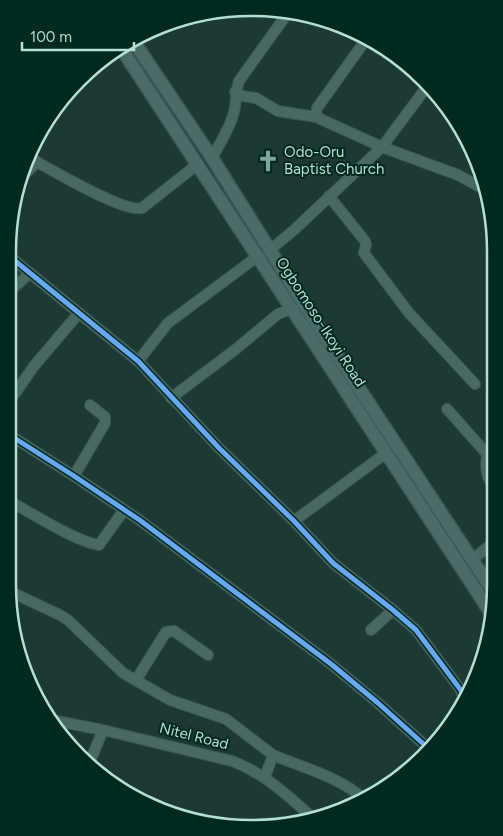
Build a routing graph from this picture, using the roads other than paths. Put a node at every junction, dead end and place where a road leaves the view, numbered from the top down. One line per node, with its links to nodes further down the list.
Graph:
1 (284, 18): 6 (street)
2 (362, 44): 7 (street)
3 (137, 46): 9 (main road, Ogbomoso-Ikoyi Road)
4 (125, 54): 12 (main road, Ogbomoso-Ikoyi Road)
5 (424, 91): 8 (street)
6 (236, 92): 7 (street); 9 (street)
7 (316, 116): 8 (street)
8 (382, 147): 14 (street); 15 (street)
9 (212, 158): 16 (main road, Ogbomoso-Ikoyi Road)
10 (34, 160): 11 (street)
11 (37, 162): 12 (street); 13 (street)
12 (198, 164): 16 (main road, Ogbomoso-Ikoyi Road)
13 (32, 167)
14 (477, 184)
15 (329, 196): 16 (street); 23 (street)
16 (265, 254): 20 (main road, Ogbomoso-Ikoyi Road); 22 (street); 37 (main road, Ogbomoso-Ikoyi Road)
17 (16, 262): 18 (street)
18 (30, 273): 19 (street); 21 (street)
19 (16, 286)
20 (293, 308): 25 (street); 29 (main road, Ogbomoso-Ikoyi Road)
21 (79, 313): 22 (street); 24 (street)
22 (138, 361): 25 (street)
23 (475, 384)
24 (16, 391)
25 (171, 398): 35 (street)
26 (90, 405): 32 (street)
27 (447, 409): 30 (street)
28 (16, 439): 32 (street)
29 (386, 453): 35 (street); 40 (main road, Ogbomoso-Ikoyi Road)
30 (487, 454): 31 (street)
31 (487, 475)
32 (74, 476): 34 (street)
33 (16, 504): 34 (street)
34 (124, 510): 48 (street)
35 (294, 521): 41 (street)
36 (487, 548): 37 (street)
37 (472, 560): 38 (main road, Ogbomoso-Ikoyi Road)
38 (487, 582)
39 (17, 595): 44 (street)
40 (486, 604)
41 (393, 610): 42 (street); 45 (street)
42 (371, 630)
43 (208, 655): 44 (street)
44 (136, 680): 49 (street)
45 (461, 691)
46 (61, 722): 47 (street, Nitel Road)
47 (103, 730): 50 (street); 51 (street, Nitel Road)
48 (424, 744)
49 (273, 755): 51 (street); 52 (street)
50 (92, 757)
51 (265, 777): 53 (street, Nitel Road)
52 (357, 794)
53 (307, 813)

